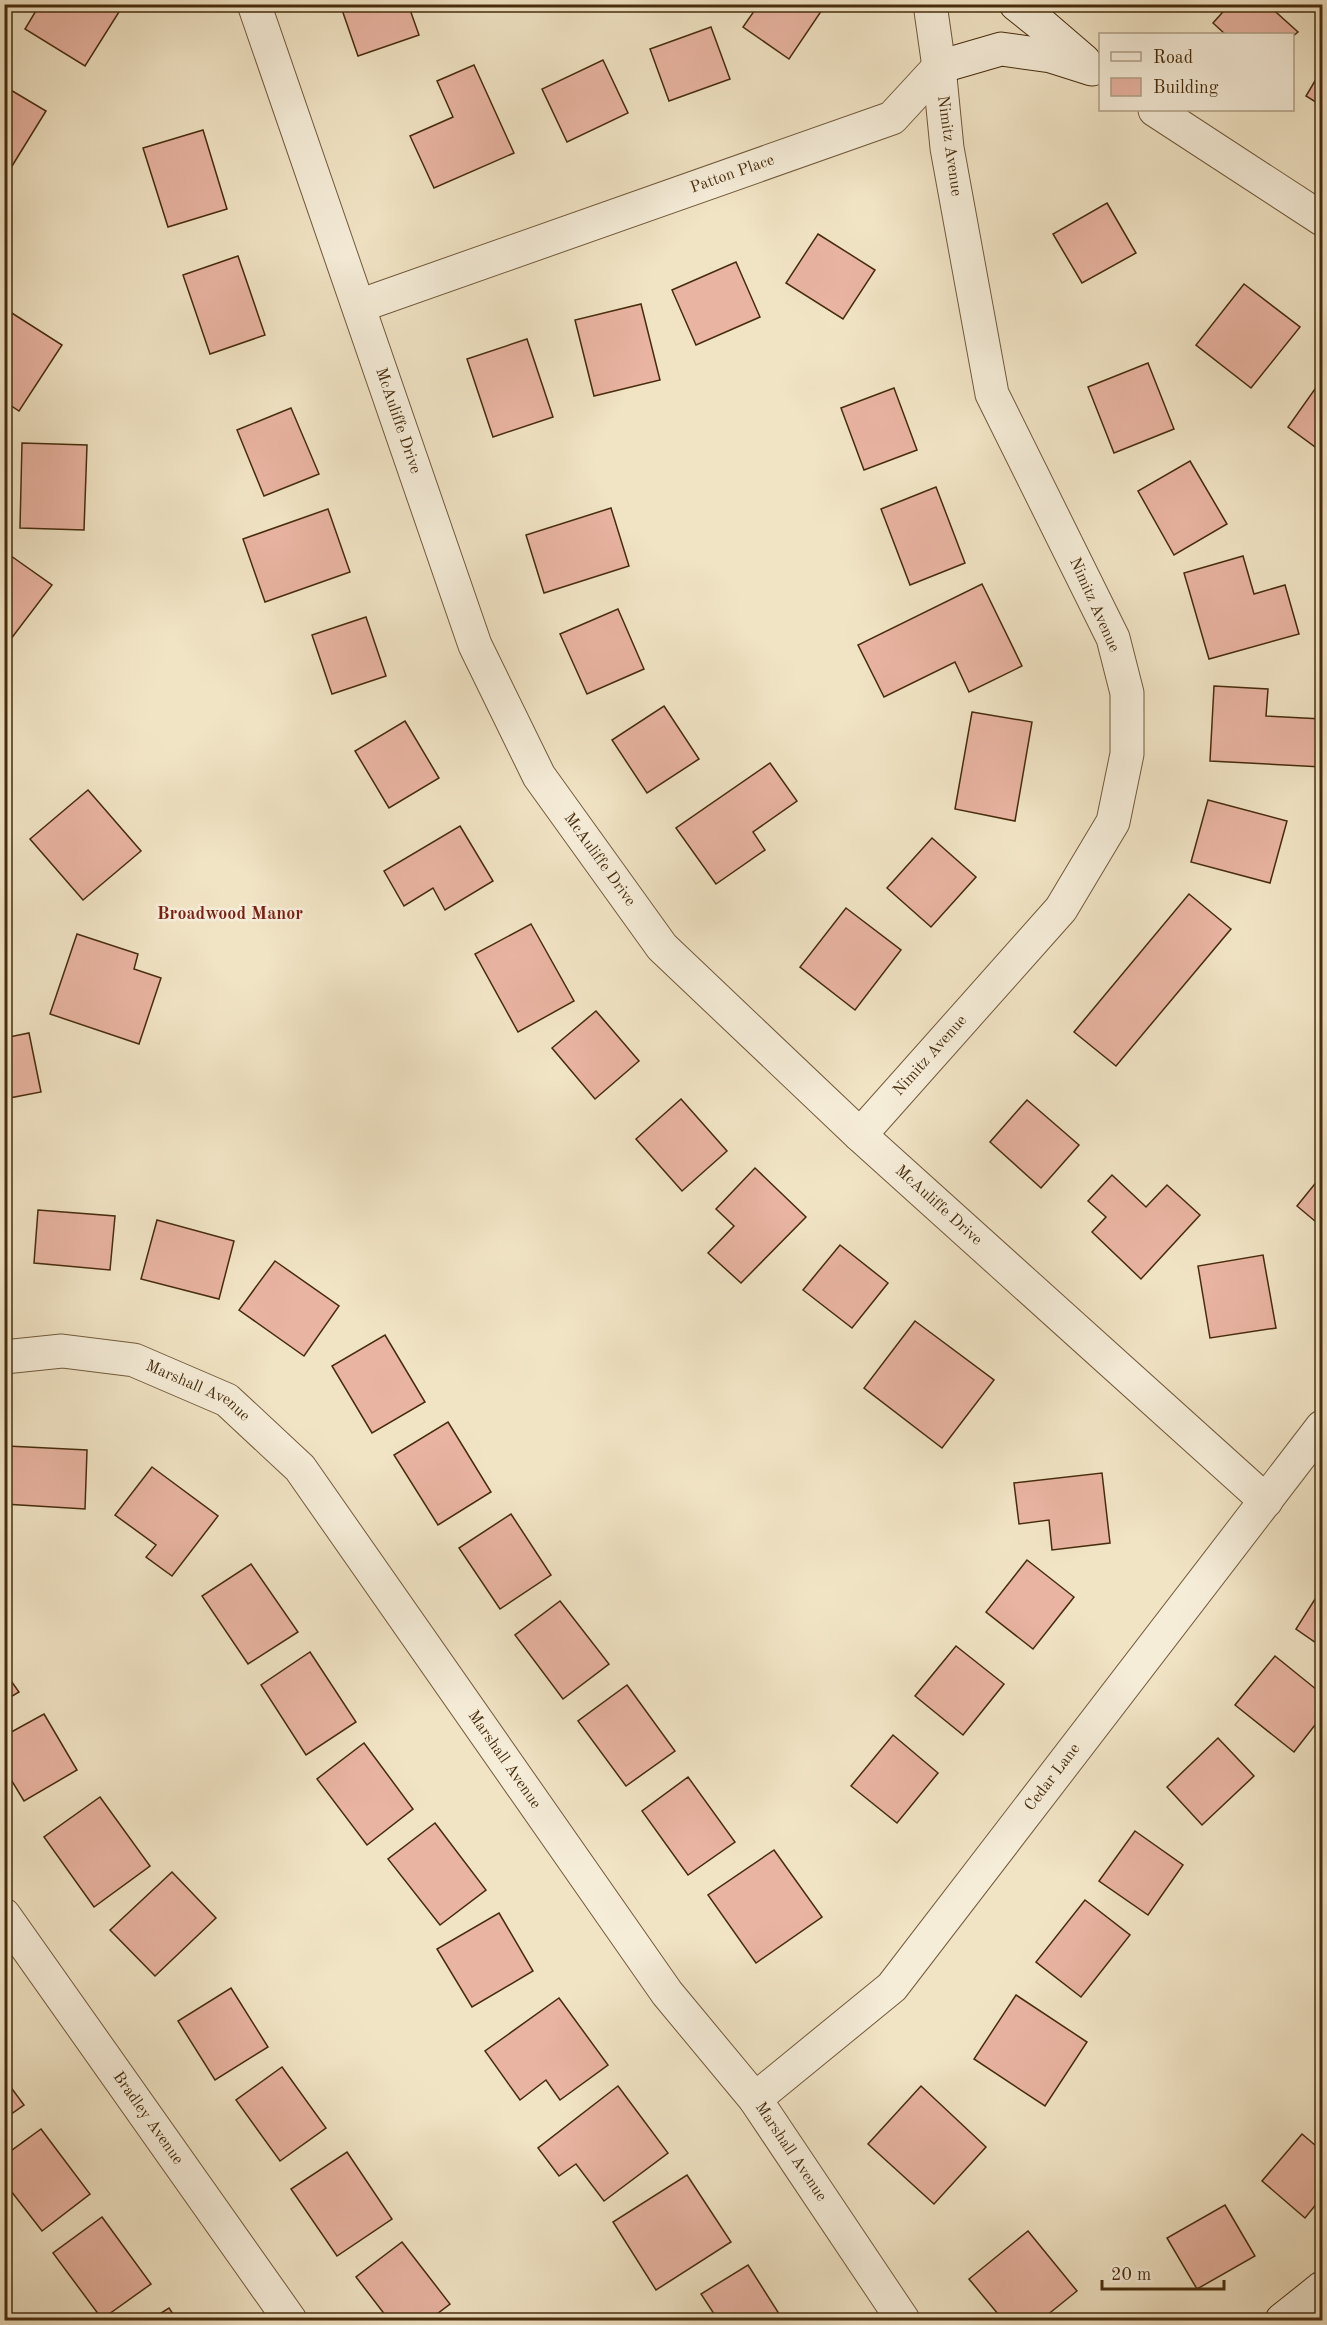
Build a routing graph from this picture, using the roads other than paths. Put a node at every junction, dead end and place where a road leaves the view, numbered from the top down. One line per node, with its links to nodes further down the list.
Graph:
1 (254, 4): 8 (street, McAuliffe Drive)
2 (930, 4): 4 (street, Nimitz Avenue)
3 (1016, 4): 5 (street)
4 (939, 67): 5 (street); 8 (street, Patton Place); 9 (street, Nimitz Avenue)
5 (1096, 71)
6 (1157, 111): 7 (street)
7 (1323, 219)
8 (359, 306): 9 (street, McAuliffe Drive)
9 (860, 1136): 12 (street, McAuliffe Drive)
10 (4, 1357): 14 (street, Marshall Avenue)
11 (1323, 1427): 12 (street, Cedar Lane)
12 (1266, 1501): 14 (street, Cedar Lane)
13 (4, 1915): 16 (street, Bradley Avenue)
14 (754, 2099): 17 (street, Marshall Avenue)
15 (1323, 2288): 18 (street)
16 (290, 2320)
17 (903, 2320)
18 (1282, 2320)

